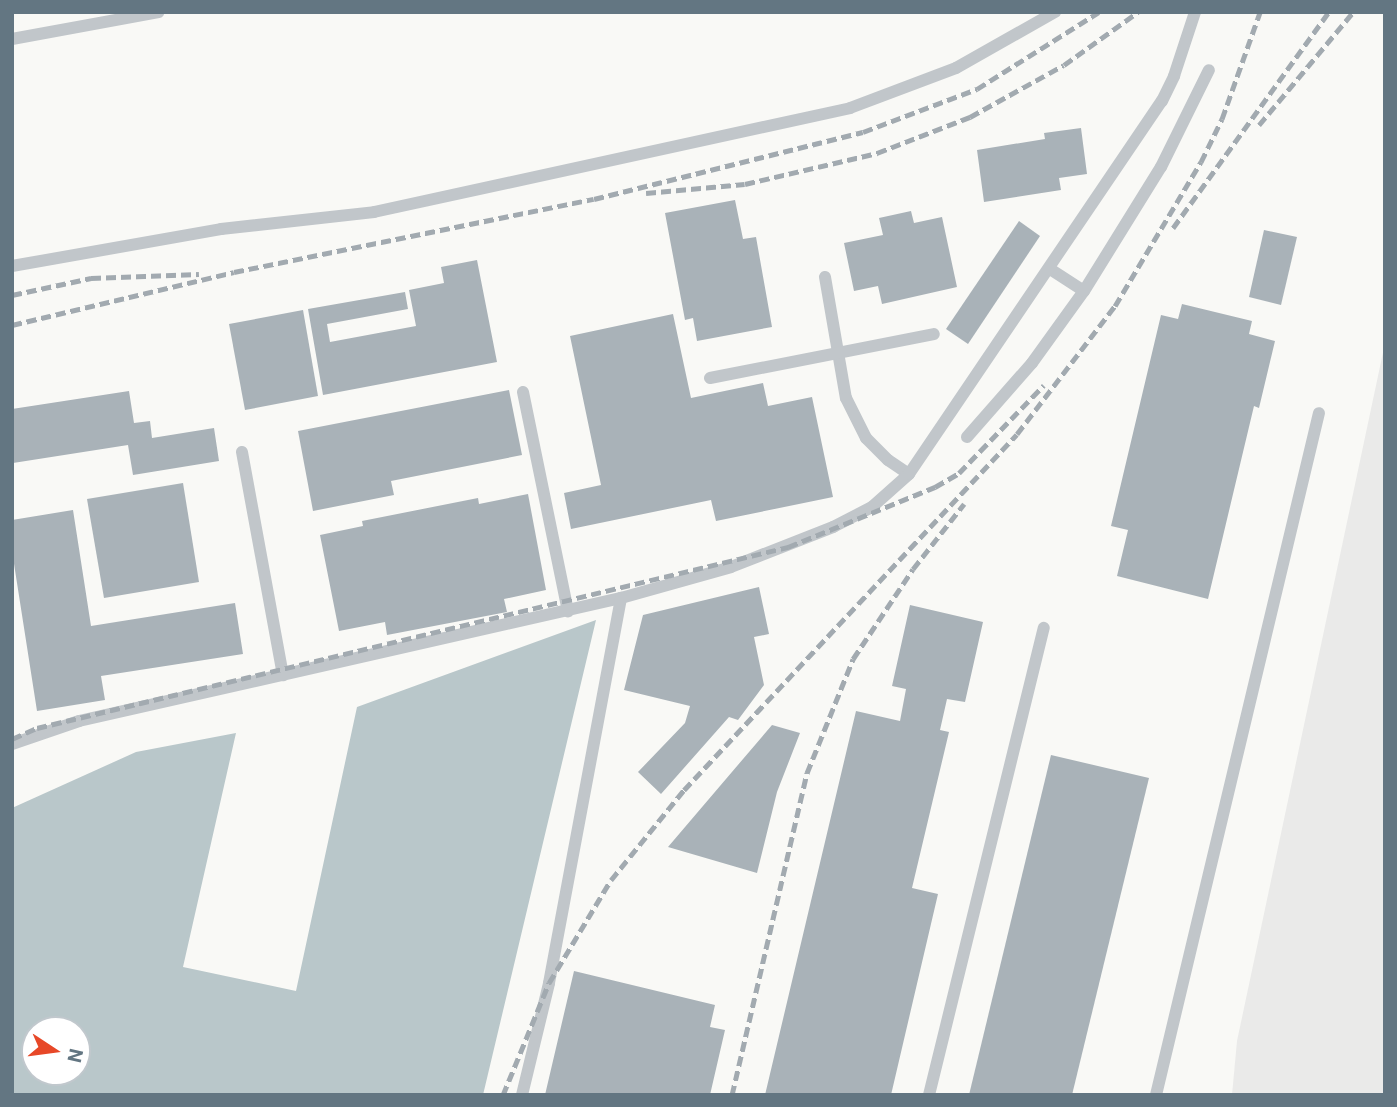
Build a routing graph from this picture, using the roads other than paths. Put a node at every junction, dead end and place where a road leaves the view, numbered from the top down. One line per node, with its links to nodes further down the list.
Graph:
1 (159, 12): 4 (lane)
2 (1055, 12): 6 (lane)
3 (1195, 12): 7 (lane)
4 (12, 39)
5 (1209, 70): 9 (lane)
6 (12, 266)
7 (1050, 270): 9 (lane); 17 (lane)
8 (825, 278): 11 (lane)
9 (1084, 291): 15 (lane)
10 (934, 334): 11 (lane)
11 (838, 355): 12 (lane); 17 (lane)
12 (710, 378)
13 (523, 392): 19 (lane)
14 (1319, 413): 25 (lane)
15 (967, 437)
16 (242, 452): 21 (lane)
17 (909, 474): 18 (lane)
18 (621, 598): 19 (lane); 23 (lane)
19 (568, 611): 21 (lane)
20 (1044, 628): 24 (lane)
21 (283, 675): 22 (lane)
22 (12, 744)
23 (522, 1095)
24 (929, 1095)
25 (1156, 1095)

